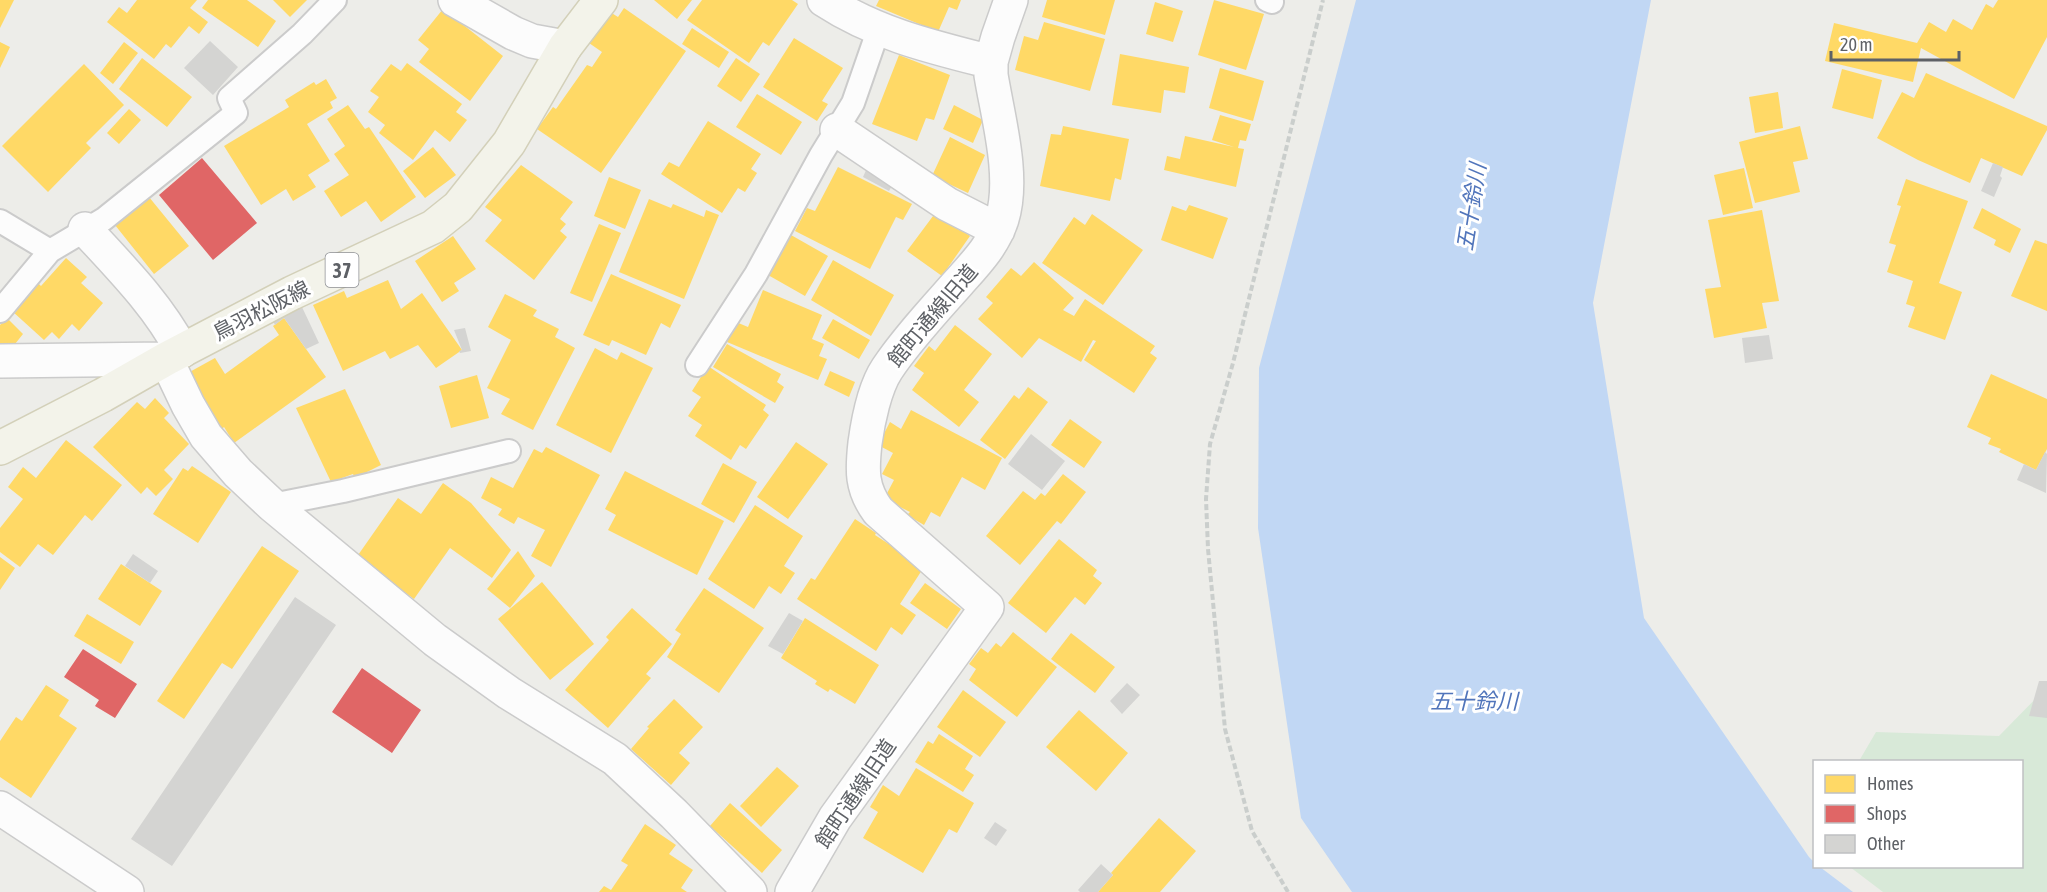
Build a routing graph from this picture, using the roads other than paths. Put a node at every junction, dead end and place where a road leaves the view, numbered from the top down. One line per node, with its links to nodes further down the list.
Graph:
1 (335, 0): 11 (lane)
2 (455, 0): 7 (street)
3 (601, 0): 7 (main road, 鳥羽松阪線 / 37)
4 (824, 0): 6 (street)
5 (1011, 0): 8 (street, 館町通線旧道)
6 (879, 28): 8 (street); 9 (lane)
7 (565, 47): 15 (main road, 鳥羽松阪線 / 37)
8 (992, 62): 12 (street, 館町通線旧道)
9 (837, 130): 12 (street); 17 (lane)
10 (0, 221): 13 (lane)
11 (85, 230): 13 (lane); 15 (street)
12 (998, 230): 24 (street, 館町通線旧道)
13 (50, 251): 14 (lane)
14 (0, 311)
15 (174, 355): 16 (street); 18 (main road, 鳥羽松阪線 / 37); 20 (street)
16 (0, 361)
17 (697, 365)
18 (0, 448)
19 (509, 451): 20 (lane)
20 (272, 505): 23 (street)
21 (0, 808): 22 (street)
22 (128, 892)
23 (750, 892)
24 (792, 892)

